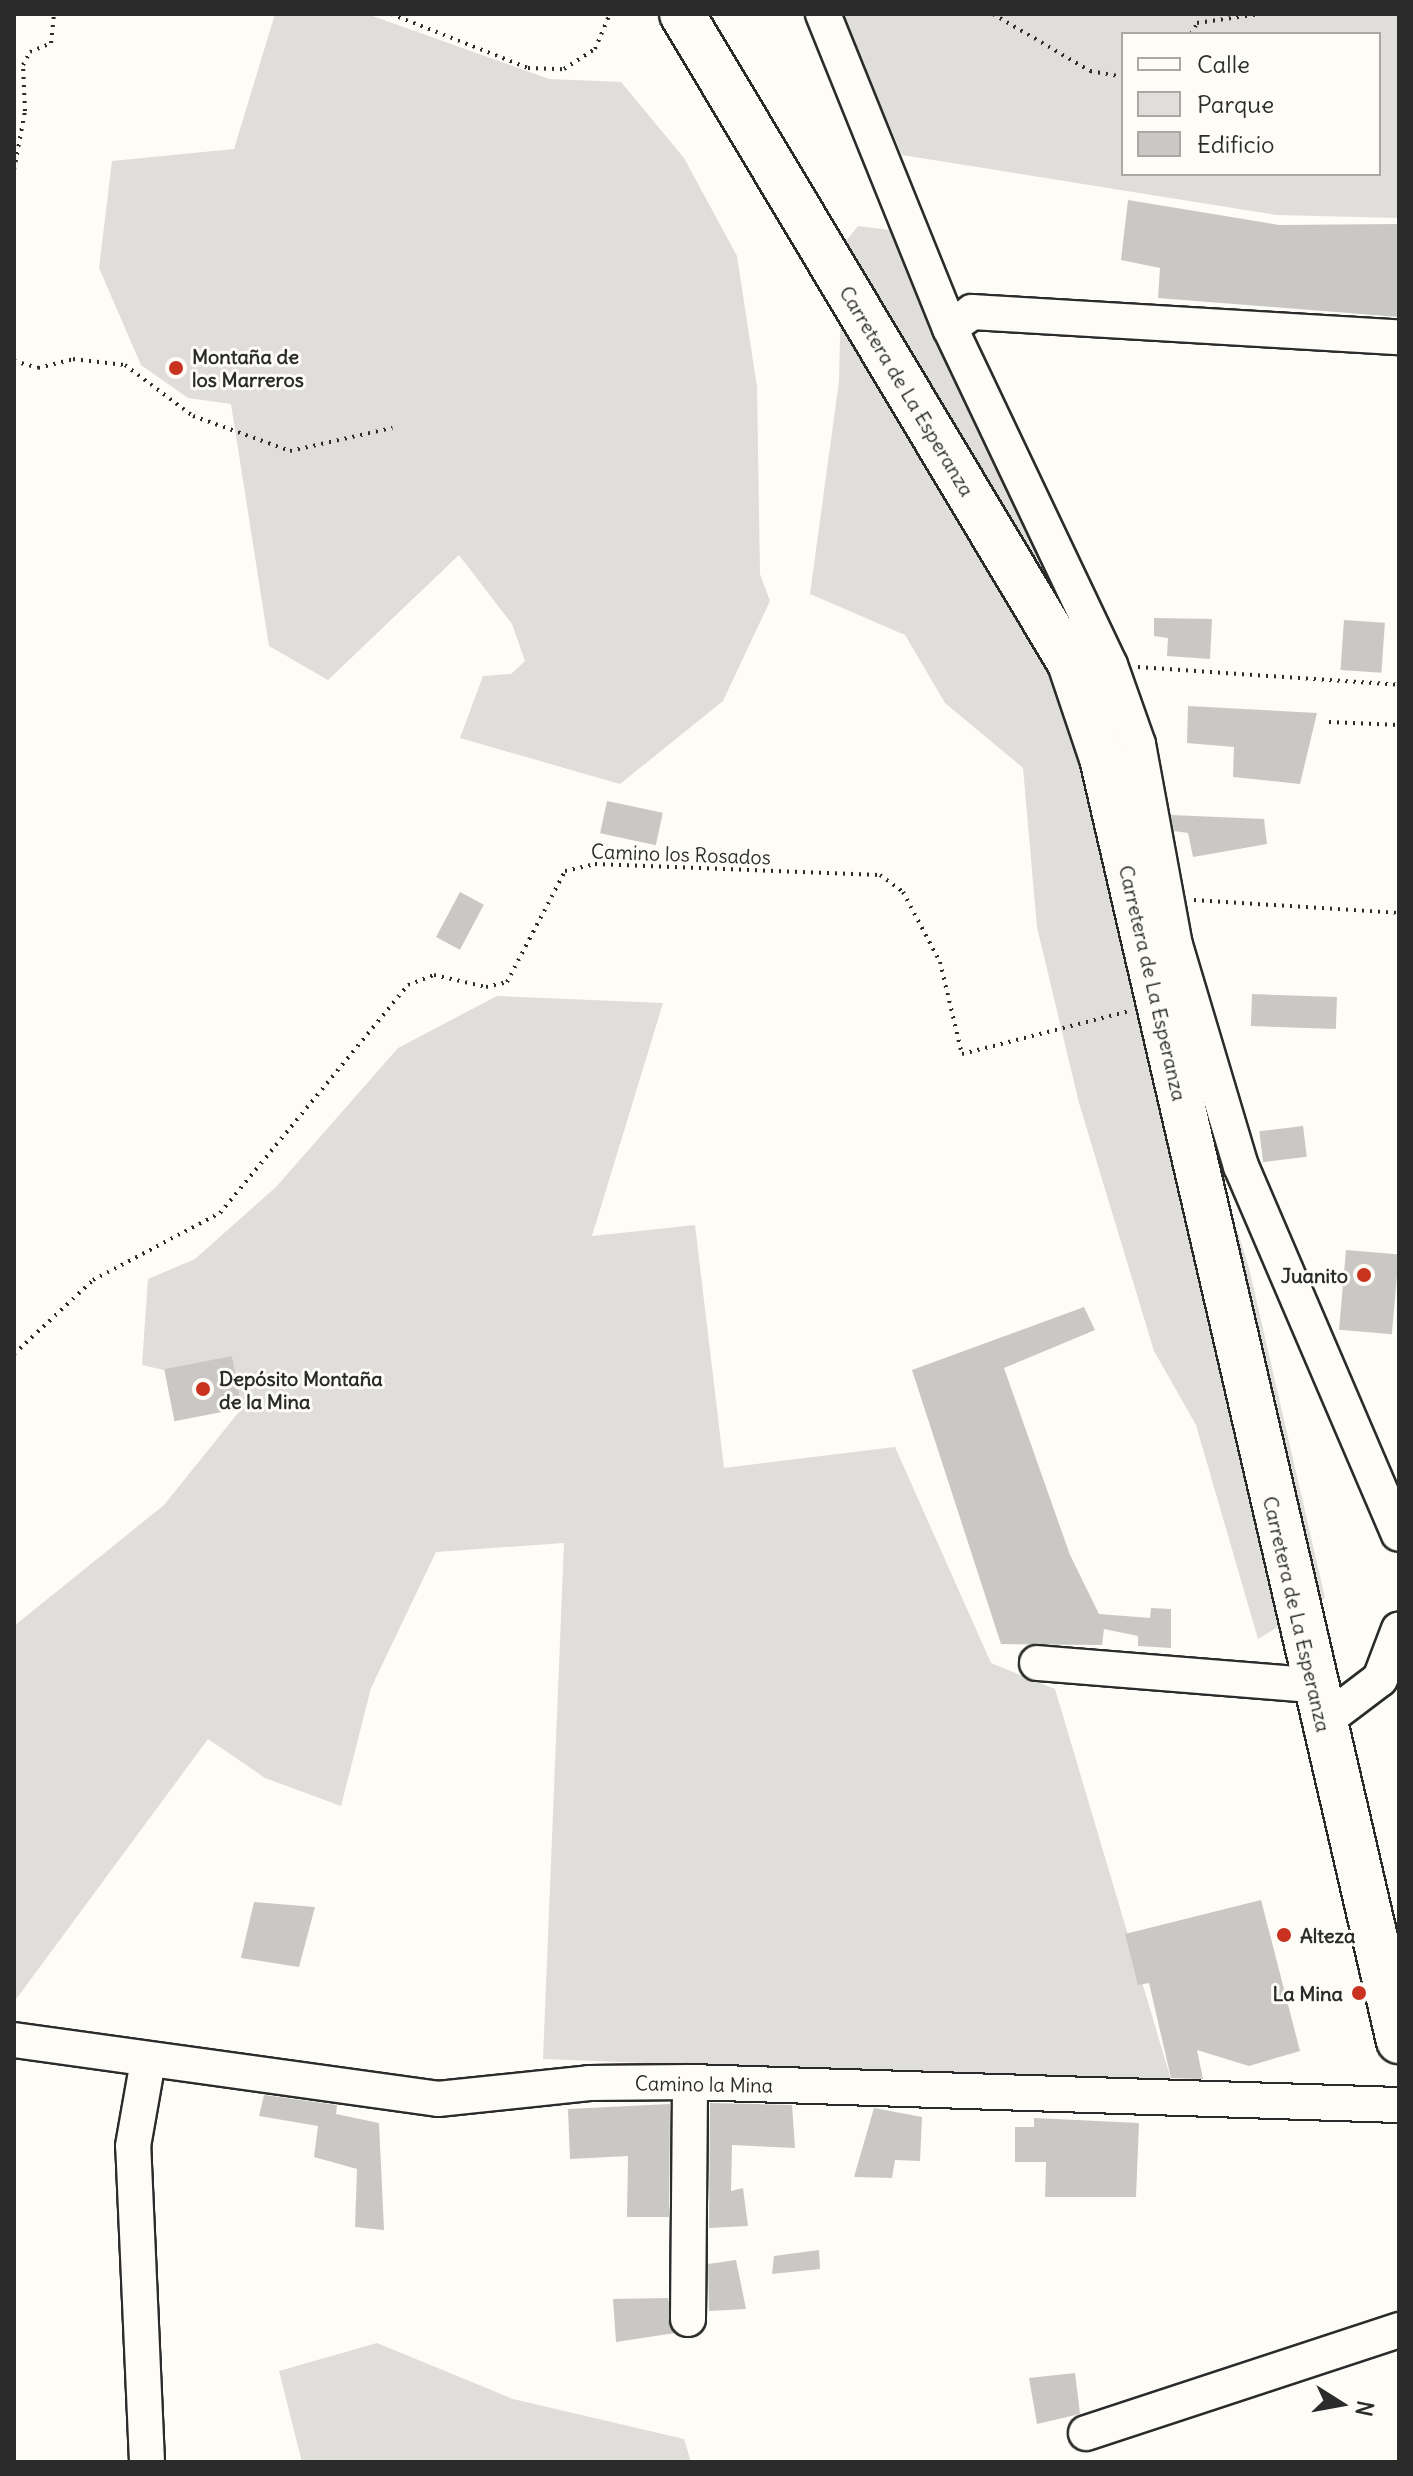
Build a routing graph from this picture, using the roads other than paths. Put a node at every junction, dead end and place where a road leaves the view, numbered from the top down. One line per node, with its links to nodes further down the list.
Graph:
1 (682, 14): 8 (main road, Carretera de La Esperanza)
2 (823, 14): 3 (street)
3 (950, 328): 4 (street); 5 (street)
4 (1399, 337)
5 (1397, 1523)
6 (1399, 1629): 8 (street)
7 (1037, 1663): 8 (street)
8 (1317, 1704): 10 (main road, Carretera de La Esperanza)
9 (14, 2040): 11 (street, Camino la Mina)
10 (1399, 2041)
11 (148, 2061): 12 (street, Camino la Mina); 17 (street)
12 (690, 2082): 13 (street, Camino la Mina); 14 (street)
13 (1399, 2105)
14 (688, 2319)
15 (1399, 2330): 16 (street)
16 (1086, 2433)
17 (147, 2462)

